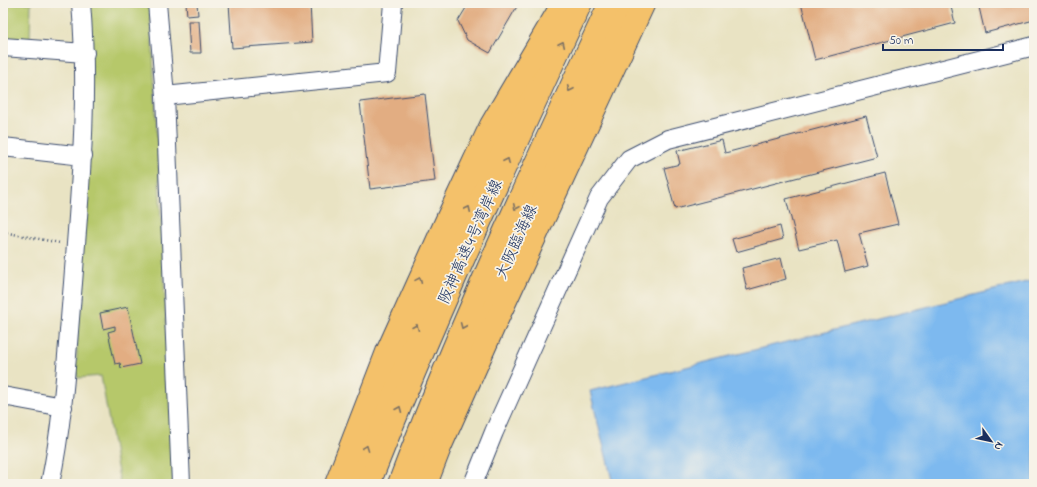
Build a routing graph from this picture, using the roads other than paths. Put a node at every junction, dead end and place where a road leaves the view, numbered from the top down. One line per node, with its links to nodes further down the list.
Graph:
1 (81, 3): 11 (street)
2 (157, 3): 12 (street)
3 (393, 3): 12 (street)
4 (564, 3): 19 (main road, one-way to 4); 20 (main road, one-way to 4)
5 (581, 3): 21 (main road, 阪神高速4号湾岸線, one-way to 5)
6 (610, 3): 22 (main road, 阪神高速4号湾岸線, one-way to 22)
7 (628, 3): 23 (main road, 大阪臨海線)
8 (644, 3): 24 (main road)
9 (3, 46): 11 (street)
10 (1034, 46): 25 (street)
11 (85, 53): 14 (street)
12 (165, 96): 18 (street)
13 (3, 147): 14 (street)
14 (83, 156): 16 (street)
15 (3, 396): 16 (street)
16 (63, 407): 17 (street)
17 (50, 484)
18 (181, 484)
19 (336, 484)
20 (352, 484)
21 (369, 484)
22 (399, 484)
23 (413, 484)
24 (426, 484)
25 (473, 484)

